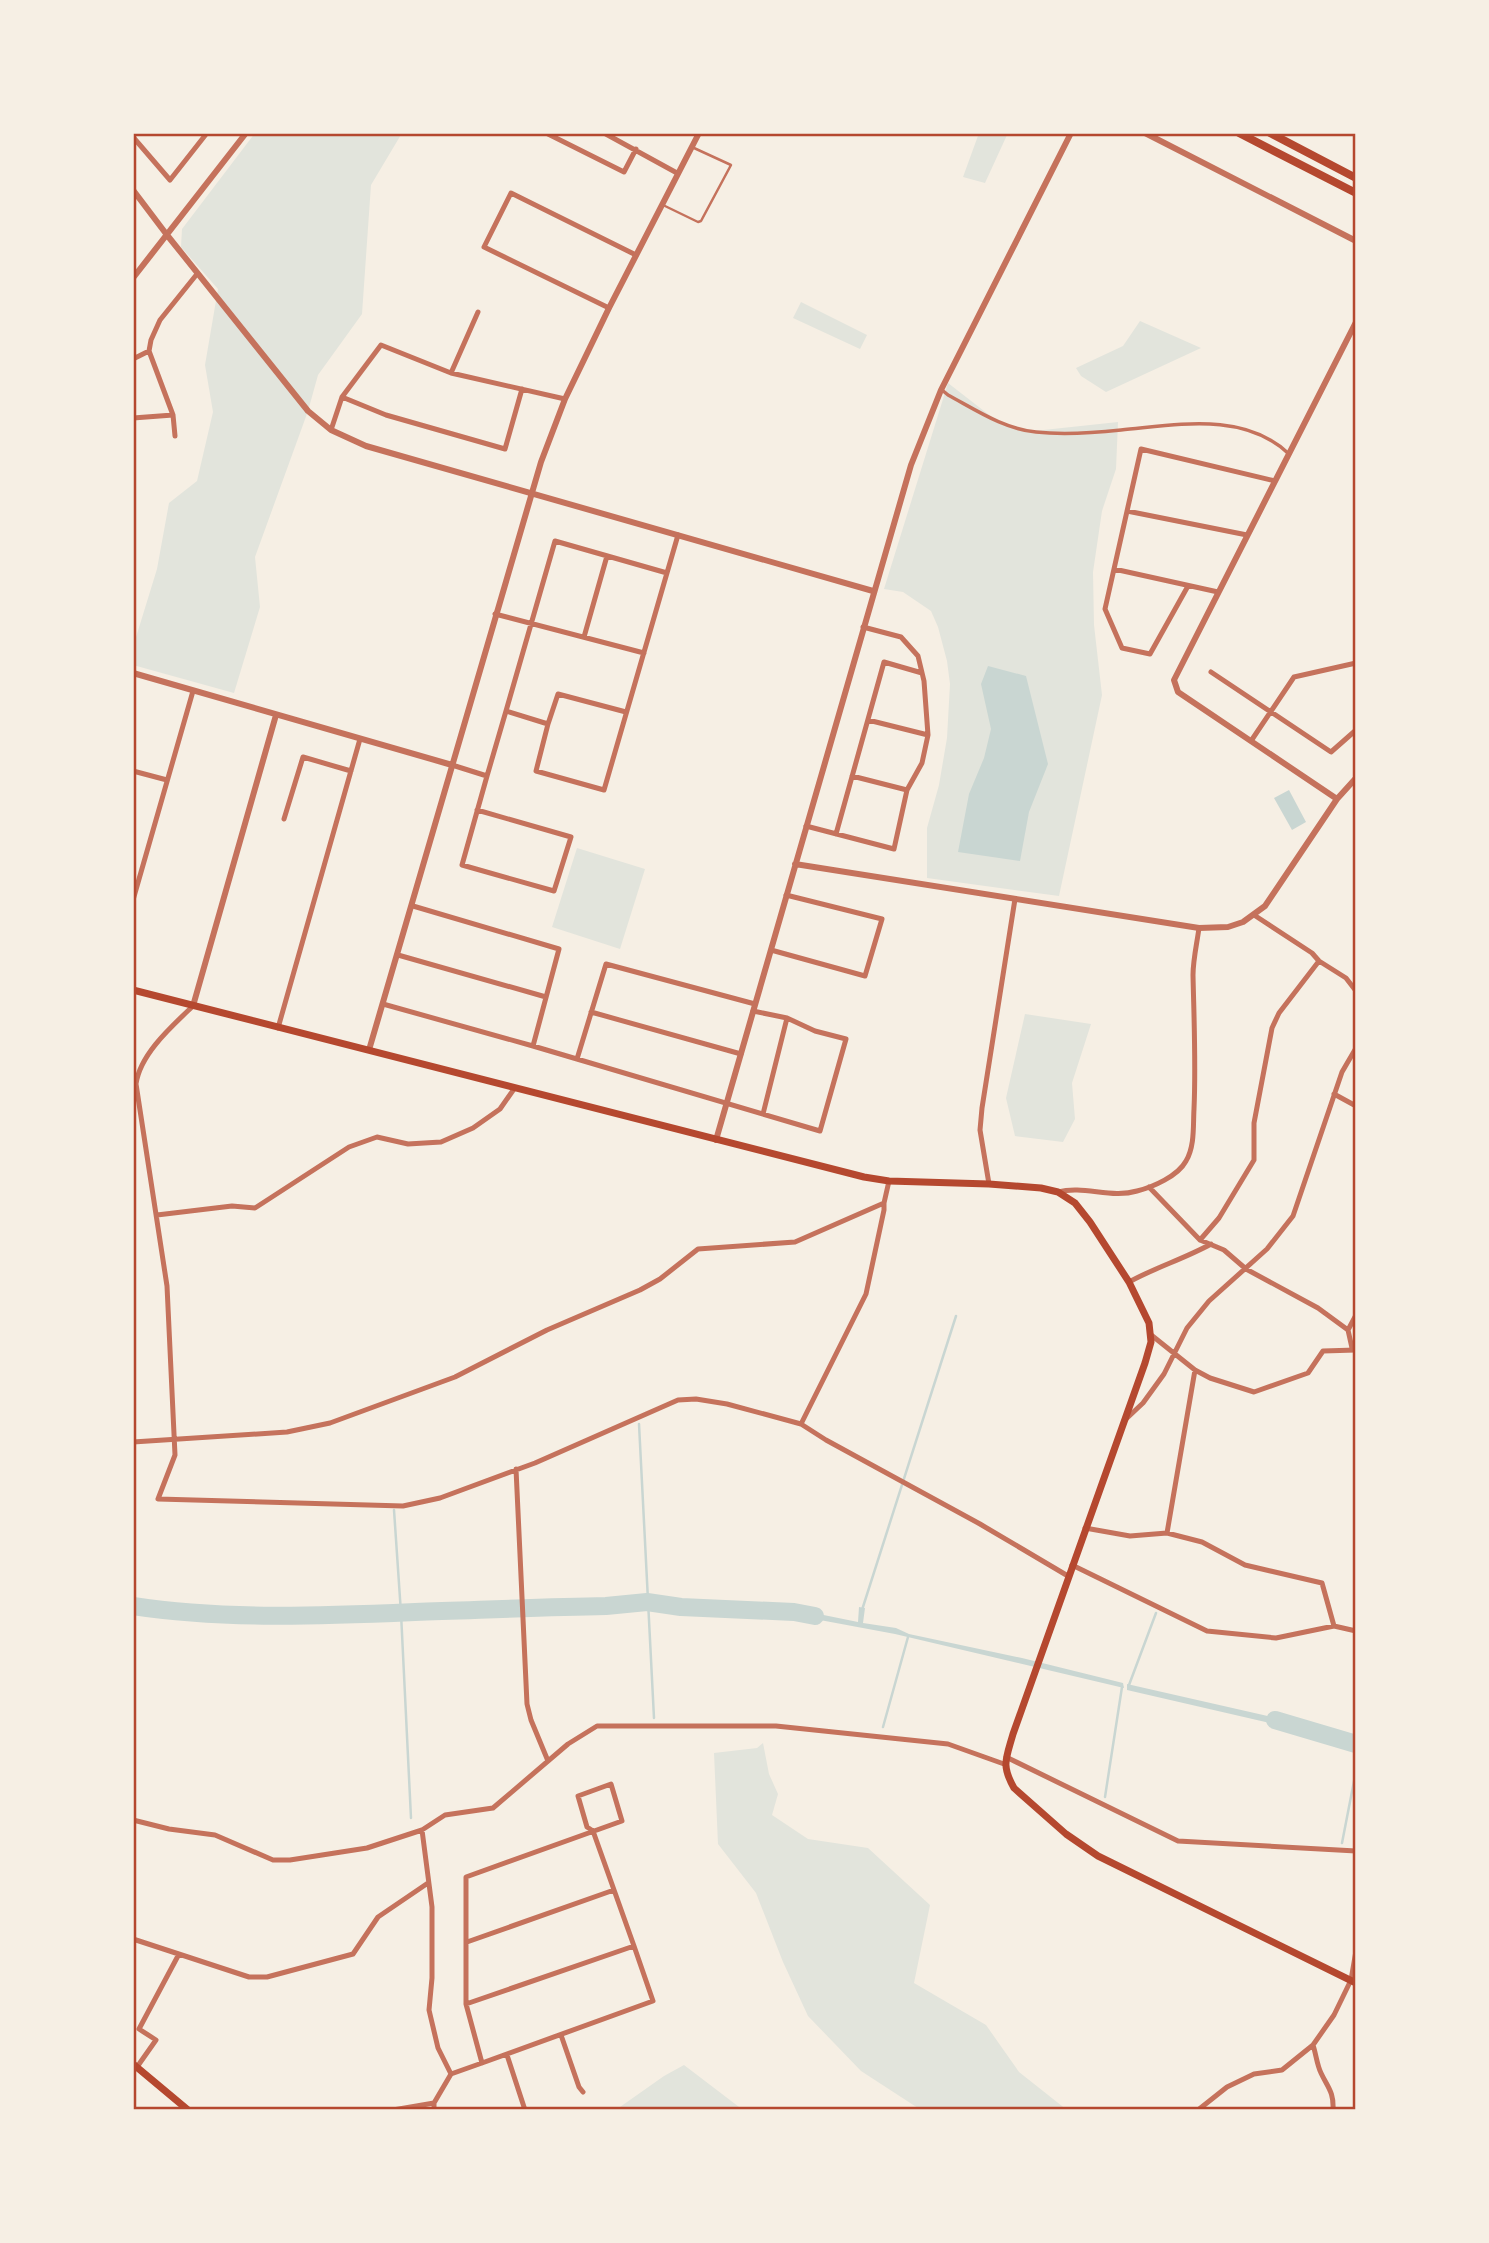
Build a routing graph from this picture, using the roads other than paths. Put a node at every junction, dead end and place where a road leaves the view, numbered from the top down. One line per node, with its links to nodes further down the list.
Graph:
1 (140, 133): 11 (street)
2 (207, 133): 11 (street)
3 (246, 133): 19 (street)
4 (546, 133): 13 (street)
5 (604, 133): 13 (street)
6 (699, 133): 12 (street)
7 (1071, 133): 31 (street)
8 (1145, 133): 20 (street)
9 (1239, 133): 17 (main road)
10 (1269, 133): 15 (main road)
11 (134, 138)
12 (691, 146): 14 (street); 18 (lane)
13 (636, 149): 14 (street)
14 (677, 173): 18 (street)
15 (1356, 177)
16 (133, 190): 19 (street)
17 (1356, 193)
18 (662, 204): 21 (street)
19 (167, 235): 22 (street); 23 (street)
20 (1356, 241)
21 (636, 255): 24 (street); 24 (street)
22 (197, 274): 27 (street); 36 (street)
23 (133, 278)
24 (609, 308): 33 (street)
25 (478, 312): 29 (street)
26 (1356, 322): 38 (street)
27 (149, 351): 28 (street); 34 (street)
28 (133, 359)
29 (451, 373): 30 (street); 32 (street)
30 (522, 389): 32 (street); 33 (street)
31 (941, 390): 38 (street); 48 (street)
32 (342, 397): 36 (street)
33 (565, 399): 40 (street)
34 (173, 415): 35 (street); 37 (street)
35 (133, 418)
36 (331, 430): 40 (street)
37 (175, 436)
38 (1289, 454): 39 (street)
39 (1275, 481): 41 (street); 43 (street)
40 (530, 493): 42 (street); 50 (street)
41 (1127, 511): 43 (street); 45 (street)
42 (678, 535): 46 (street); 48 (street)
43 (1247, 535): 49 (street)
44 (607, 556): 46 (street); 51 (street); 53 (street)
45 (1114, 569): 47 (street); 47 (street)
46 (667, 573): 54 (street)
47 (1188, 586): 49 (street)
48 (873, 591): 52 (street)
49 (1218, 592): 69 (street)
50 (495, 614): 51 (street); 70 (street)
51 (532, 622): 53 (street); 60 (street)
52 (863, 627): 58 (street); 81 (street)
53 (584, 636): 54 (street)
54 (644, 653): 62 (street)
55 (1356, 663): 61 (street)
56 (1211, 672): 61 (street)
57 (133, 673): 59 (street)
58 (922, 673): 64 (street); 67 (street)
59 (193, 691): 63 (street); 76 (street)
60 (506, 711): 65 (street); 73 (street)
61 (1270, 711): 66 (street); 69 (street)
62 (626, 712): 65 (street); 65 (street)
63 (276, 715): 68 (street); 99 (street)
64 (868, 720): 67 (street); 74 (street)
65 (548, 724)
66 (1356, 730)
67 (928, 735): 77 (street)
68 (360, 739): 70 (street); 72 (street)
69 (1251, 741): 78 (street)
70 (452, 765): 73 (street); 89 (street)
71 (133, 771): 76 (street)
72 (351, 771): 80 (street); 103 (street)
73 (487, 776): 79 (street)
74 (852, 776): 77 (street); 82 (street)
75 (1356, 778): 78 (street)
76 (167, 780): 85 (street)
77 (907, 790): 82 (street)
78 (1337, 799): 90 (street)
79 (477, 810): 79 (street)
80 (284, 819)
81 (806, 826): 82 (street); 83 (street)
82 (836, 834)
83 (795, 864): 86 (street); 87 (street)
84 (133, 868): 85 (street)
85 (142, 870): 88 (street)
86 (786, 895): 92 (street); 92 (street)
87 (1015, 899): 91 (street); 116 (street)
88 (133, 900)
89 (413, 905): 93 (street); 97 (street)
90 (1254, 915): 91 (street); 94 (street)
91 (1199, 928): 117 (street)
92 (771, 950): 100 (street)
93 (398, 955): 97 (street); 98 (street)
94 (1319, 961): 96 (street); 121 (street)
95 (133, 990): 99 (main road)
96 (1356, 991)
97 (546, 997): 104 (street)
98 (383, 1004): 104 (street); 106 (street)
99 (193, 1006): 103 (main road); 120 (street)
100 (754, 1008): 101 (street); 102 (street); 107 (street)
101 (591, 1012): 107 (street); 108 (street)
102 (787, 1018): 113 (street); 113 (street)
103 (278, 1028): 106 (main road)
104 (533, 1046): 108 (street)
105 (1356, 1048): 110 (street)
106 (369, 1050): 109 (main road)
107 (741, 1054): 111 (street)
108 (577, 1059): 111 (street)
109 (514, 1089): 114 (main road); 120 (street)
110 (1334, 1094): 112 (street); 123 (street)
111 (727, 1104): 113 (street); 114 (street)
112 (1356, 1106)
113 (763, 1114)
114 (716, 1140): 115 (main road)
115 (889, 1181): 116 (main road); 119 (street)
116 (989, 1184): 118 (main road)
117 (1149, 1187): 118 (street); 121 (street)
118 (1058, 1192): 124 (main road)
119 (884, 1203): 132 (street); 133 (street)
120 (156, 1215): 133 (street)
121 (1200, 1240): 122 (street)
122 (1211, 1244): 123 (street); 124 (street)
123 (1245, 1269): 126 (street); 129 (street)
124 (1129, 1282): 127 (main road)
125 (1356, 1315): 126 (street)
126 (1348, 1330): 128 (street)
127 (1150, 1333): 129 (street); 131 (main road)
128 (1354, 1349): 130 (street)
129 (1174, 1354): 130 (street); 131 (street)
130 (1195, 1370): 137 (street)
131 (1126, 1419): 136 (main road)
132 (801, 1424): 135 (street); 139 (street)
133 (175, 1438): 134 (street); 135 (street)
134 (133, 1442)
135 (516, 1469): 142 (street)
136 (1085, 1528): 137 (street); 138 (main road)
137 (1167, 1533): 140 (street)
138 (1072, 1565): 139 (main road); 140 (street)
139 (1068, 1576): 143 (main road)
140 (1334, 1626): 141 (street)
141 (1356, 1631)
142 (548, 1761): 143 (street); 145 (street)
143 (1005, 1761): 147 (street); 155 (main road)
144 (133, 1820): 145 (street)
145 (422, 1830): 148 (street)
146 (593, 1831): 146 (street); 149 (street); 151 (street)
147 (1356, 1851)
148 (428, 1883): 154 (street); 162 (street)
149 (614, 1890): 151 (street); 152 (street)
150 (133, 1939): 154 (street)
151 (467, 1942): 156 (street)
152 (634, 1947): 156 (street); 157 (street)
153 (1356, 1951): 155 (street)
154 (179, 1954): 161 (street)
155 (1354, 1981): 158 (street)
156 (466, 2004): 160 (street)
157 (561, 2035): 159 (street); 163 (street)
158 (1313, 2045): 168 (street); 169 (street)
159 (507, 2055): 160 (street); 167 (street)
160 (482, 2063): 162 (street)
161 (135, 2065): 165 (main road)
162 (451, 2074): 164 (street)
163 (583, 2092)
164 (435, 2107): 166 (street)
165 (188, 2110)
166 (393, 2110)
167 (525, 2110)
168 (1198, 2110)
169 (1332, 2110)

